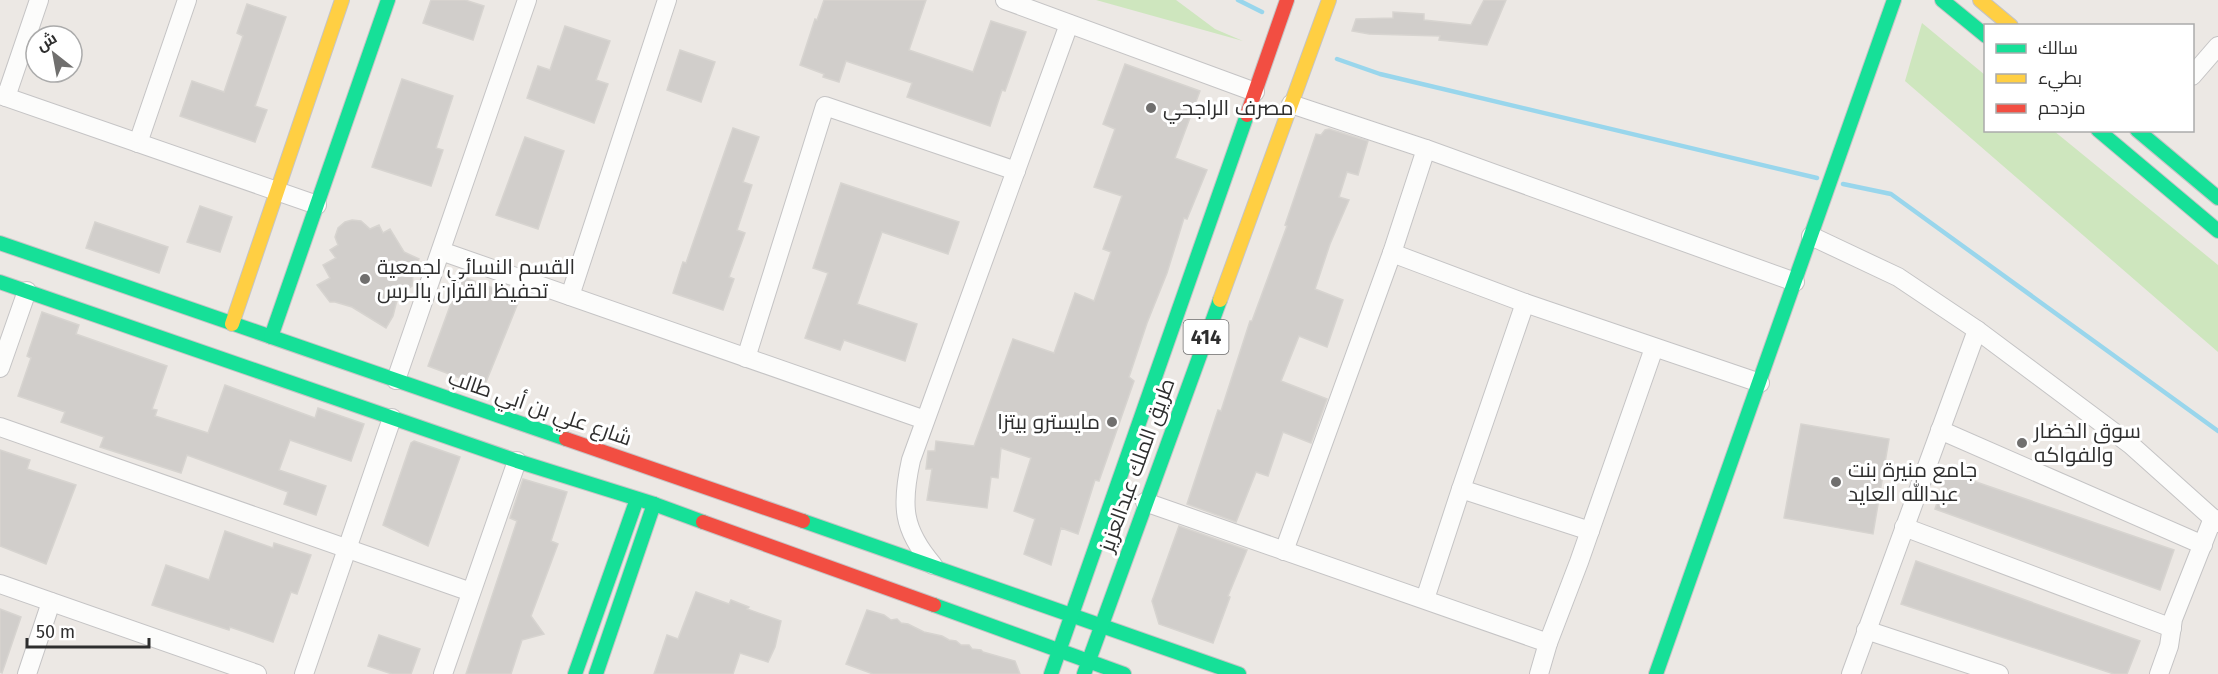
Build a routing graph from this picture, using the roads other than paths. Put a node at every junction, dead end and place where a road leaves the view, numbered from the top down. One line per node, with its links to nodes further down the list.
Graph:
1 (39, 0): 19 (street)
2 (187, 0): 23 (street)
3 (342, 0): 26 (main road)
4 (388, 0): 28 (main road)
5 (527, 0): 32 (street)
6 (668, 0): 37 (street)
7 (1005, 0): 13 (street)
8 (1287, 0): 18 (main road, طريق الملك عبدالعزيز / 414)
9 (1329, 0): 20 (main road, طريق الملك عبدالعزيز / 414)
10 (1894, 0): 30 (main road)
11 (1942, 0): 15 (main road)
12 (1980, 0): 14 (main road)
13 (1069, 24): 18 (street); 25 (street)
14 (2009, 24)
15 (1984, 34)
16 (2218, 46): 17 (street)
17 (2194, 75)
18 (1255, 92): 67 (main road, طريق الملك عبدالعزيز / 414)
19 (3, 96): 23 (street)
20 (1291, 104): 24 (street); 54 (main road, طريق الملك عبدالعزيز / 414)
21 (2100, 132): 29 (main road)
22 (2142, 132): 27 (main road)
23 (138, 143): 26 (street)
24 (1426, 149): 33 (street); 35 (street)
25 (1016, 171): 43 (street); 48 (street)
26 (277, 191): 28 (street); 39 (main road)
27 (2218, 198)
28 (317, 205): 41 (main road)
29 (2218, 231)
30 (1811, 236): 35 (main road); 40 (street)
31 (0, 243): 39 (main road, شارع علي بن أبي طالب)
32 (441, 251): 37 (street); 45 (street)
33 (1392, 253): 38 (street); 61 (street)
34 (0, 282): 36 (main road)
35 (1795, 282): 46 (main road)
36 (27, 291): 44 (street); 47 (main road)
37 (570, 296): 43 (street)
38 (1525, 303): 42 (street); 52 (street)
39 (232, 324): 41 (main road, شارع علي بن أبي طالب)
40 (1977, 330): 50 (street); 56 (street)
41 (271, 337): 45 (main road, شارع علي بن أبي طالب)
42 (1654, 348): 46 (street); 58 (street)
43 (746, 358): 48 (street)
44 (0, 368)
45 (396, 380): 62 (main road, شارع علي بن أبي طالب)
46 (1760, 383): 84 (main road)
47 (392, 418): 51 (main road); 60 (street)
48 (925, 420): 62 (street)
49 (0, 427): 60 (street)
50 (1940, 430): 57 (street); 59 (street)
51 (517, 461): 53 (main road); 64 (street)
52 (1461, 489): 58 (street); 65 (street)
53 (637, 499): 55 (main road); 78 (main road)
54 (1145, 502): 61 (street); 68 (main road, طريق الملك عبدالعزيز / 414)
55 (654, 504): 72 (main road); 79 (main road)
56 (2216, 520): 59 (street)
57 (1904, 527): 69 (street); 70 (street)
58 (1590, 531): 71 (street)
59 (2203, 545): 69 (street)
60 (347, 548): 64 (street); 76 (street)
61 (1284, 551): 65 (street)
62 (934, 567): 67 (main road, شارع علي بن أبي طالب)
63 (0, 584): 66 (street)
64 (471, 592): 77 (street)
65 (1425, 599): 71 (street)
66 (51, 602): 74 (street); 75 (street)
67 (1069, 613): 68 (main road, شارع علي بن أبي طالب); 72 (main road, طريق الملك عبدالعزيز / 414)
68 (1101, 624): 73 (main road, طريق الملك عبدالعزيز / 414); 82 (main road, شارع علي بن أبي طالب)
69 (2172, 628): 87 (street)
70 (1866, 630): 85 (street); 86 (street)
71 (1548, 643): 83 (street)
72 (1054, 650): 73 (main road); 80 (main road, طريق الملك عبدالعزيز / 414)
73 (1086, 668): 81 (main road)
74 (27, 674)
75 (256, 674)
76 (304, 674)
77 (443, 674)
78 (575, 674)
79 (596, 674)
80 (1051, 674)
81 (1124, 674)
82 (1239, 674)
83 (1539, 674)
84 (1656, 674)
85 (1851, 674)
86 (1999, 674)
87 (2158, 674)

